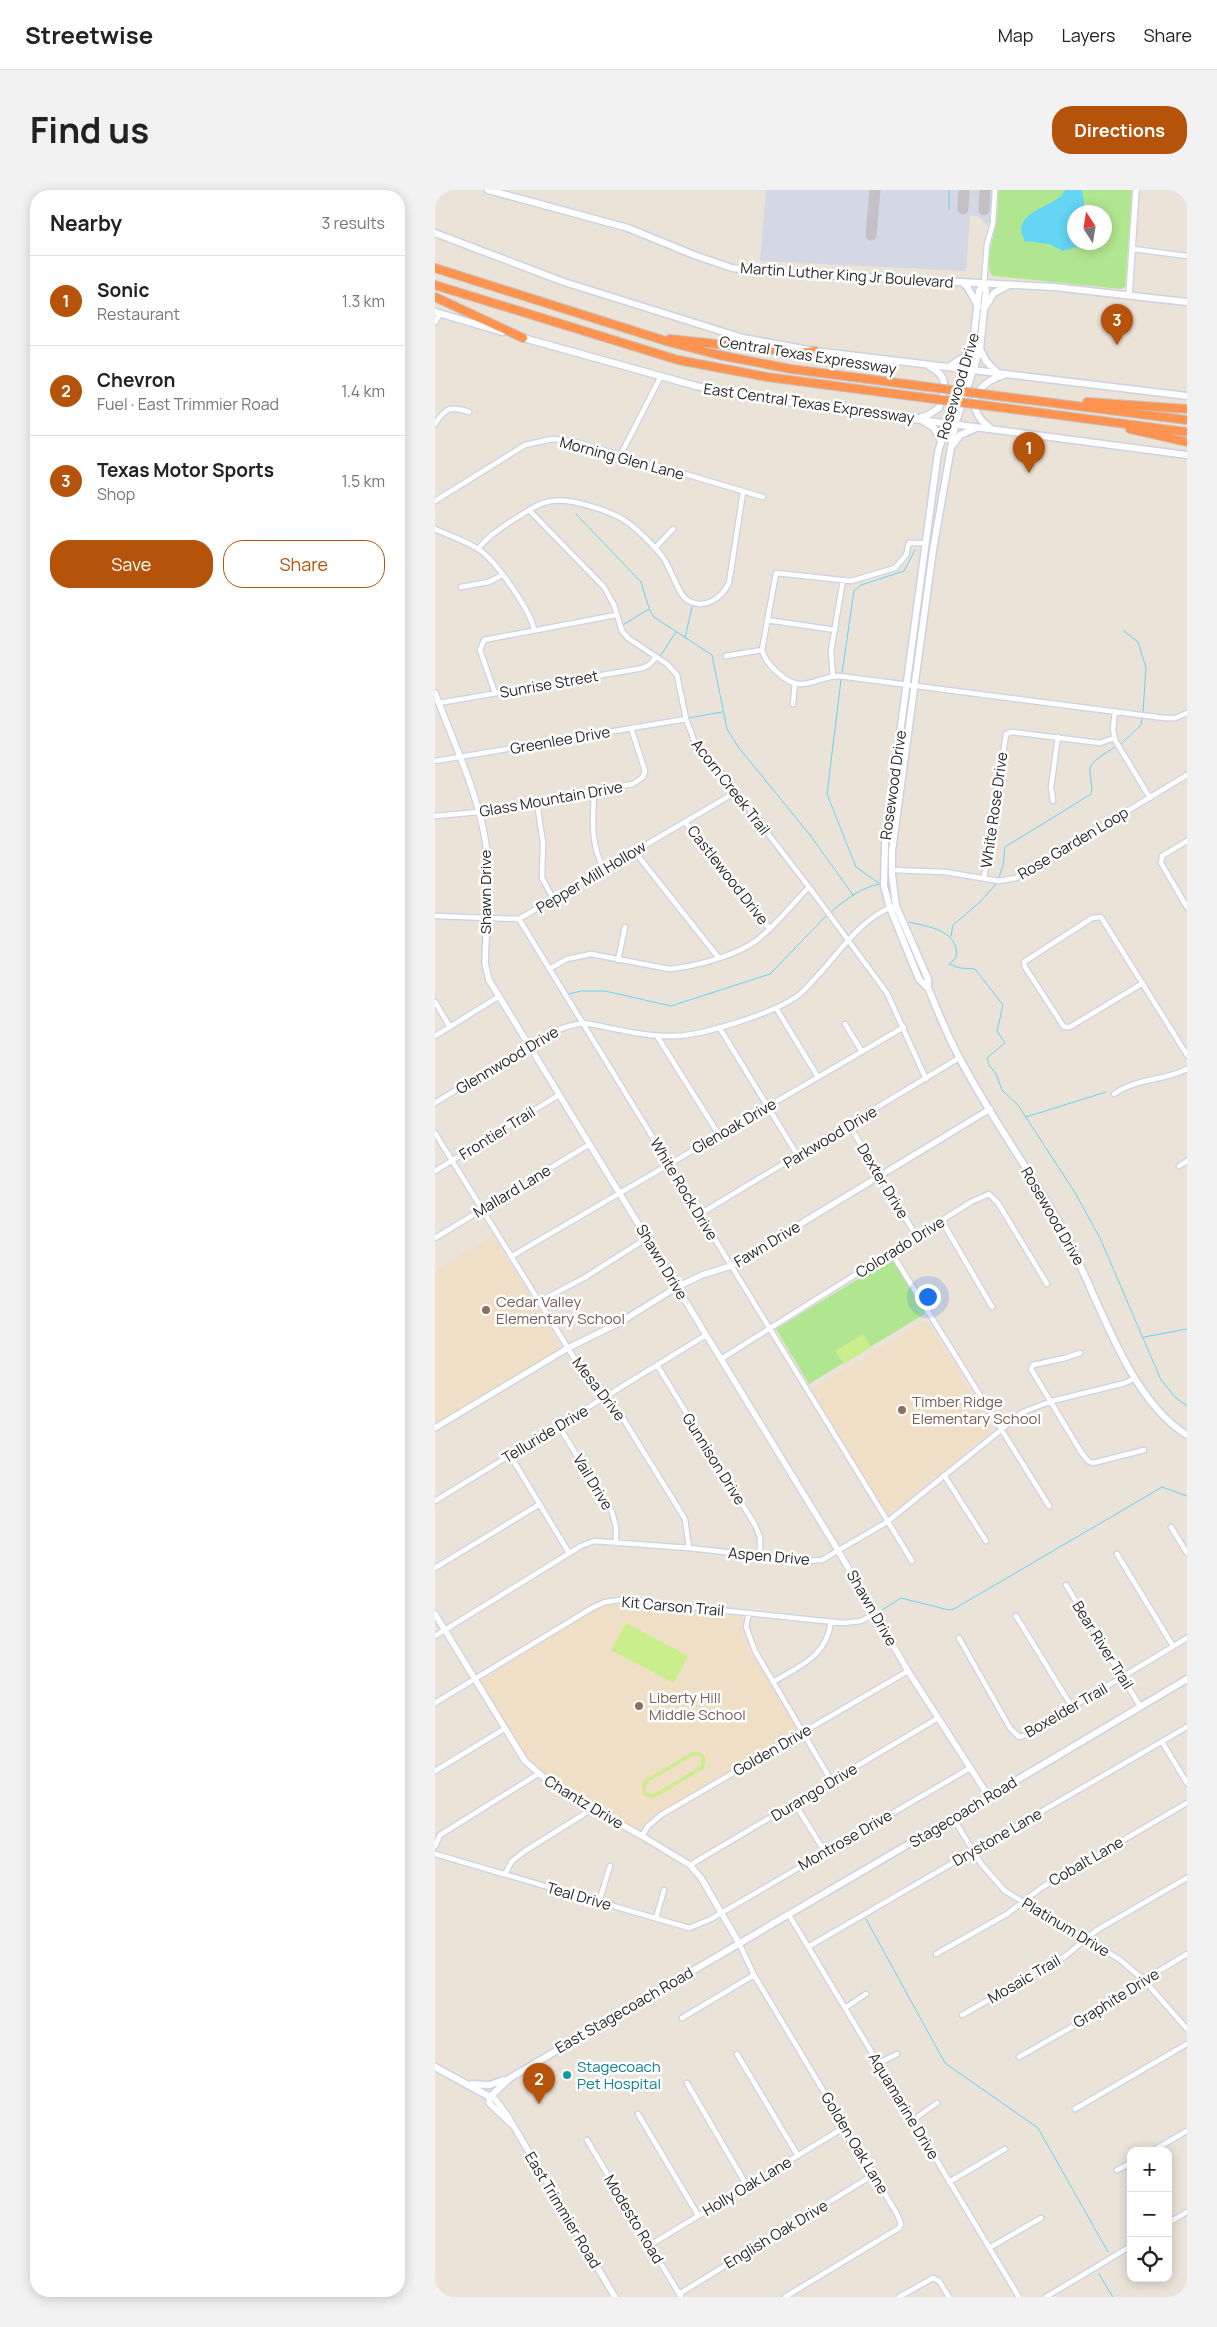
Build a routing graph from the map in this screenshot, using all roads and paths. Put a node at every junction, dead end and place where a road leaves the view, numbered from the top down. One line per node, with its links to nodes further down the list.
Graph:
1 (488, 190): 5 (main road, Martin Luther King Jr Boulevard)
2 (496, 190): 5 (main road, Martin Luther King Jr Boulevard)
3 (995, 190): 11 (street)
4 (1136, 190): 7 (street)
5 (545, 206): 10 (main road, Martin Luther King Jr Boulevard)
6 (435, 234): 25 (main road)
7 (1133, 249): 8 (street); 14 (street)
8 (1187, 256)
9 (435, 268): 21 (highway, Central Texas Expressway)
10 (962, 282): 11 (main road, Martin Luther King Jr Boulevard); 17 (main road)
11 (984, 283): 12 (main road, Martin Luther King Jr Boulevard); 17 (main road, Rosewood Drive); 18 (main road, Rosewood Drive)
12 (1009, 284): 14 (main road, Martin Luther King Jr Boulevard); 18 (main road)
13 (435, 285): 37 (highway, Central Texas Expressway, bridge)
14 (1129, 296): 16 (main road, Martin Luther King Jr Boulevard)
15 (435, 297): 22 (highway)
16 (1187, 302)
17 (978, 307): 23 (main road, Rosewood Drive)
18 (985, 310): 24 (main road, Rosewood Drive)
19 (438, 313): 20 (street); 22 (main road, East Central Texas Expressway)
20 (435, 322)
21 (654, 337): 25 (highway); 32 (highway, Central Texas Expressway, bridge)
22 (523, 338): 30 (main road, East Central Texas Expressway)
23 (973, 343): 27 (main road); 28 (main road, Rosewood Drive)
24 (980, 349): 28 (main road, Rosewood Drive); 29 (main road)
25 (815, 351): 26 (main road)
26 (925, 364): 27 (main road); 35 (main road)
27 (948, 367): 28 (main road)
28 (970, 369): 29 (main road); 39 (main road, Rosewood Drive); 40 (main road, Rosewood Drive)
29 (1002, 374): 31 (main road); 42 (main road)
30 (661, 376): 35 (main road, East Central Texas Expressway); 48 (street)
31 (1187, 396)
32 (1065, 404): 33 (highway); 36 (highway, Central Texas Expressway)
33 (1187, 409)
34 (469, 412): 38 (street)
35 (917, 419): 39 (main road, East Central Texas Expressway); 44 (main road)
36 (1187, 420)
37 (1114, 423): 43 (highway, Central Texas Expressway); 45 (highway)
38 (435, 424)
39 (947, 424): 40 (main road, East Central Texas Expressway); 44 (main road, Rosewood Drive)
40 (955, 425): 41 (main road, East Central Texas Expressway); 46 (main road, Rosewood Drive)
41 (980, 428): 42 (main road, East Central Texas Expressway); 46 (main road)
42 (991, 429): 47 (main road, East Central Texas Expressway)
43 (1187, 432)
44 (941, 441): 55 (main road, Rosewood Drive)
45 (1187, 442)
46 (951, 448): 71 (main road, Rosewood Drive)
47 (1187, 455)
48 (620, 456): 49 (street, Morning Glen Lane); 51 (street, Morning Glen Lane)
49 (743, 492): 50 (street, Morning Glen Lane); 56 (street)
50 (763, 497)
51 (435, 502)
52 (529, 510): 56 (street); 57 (street); 61 (street, Acorn Creek Trail)
53 (435, 529): 57 (street)
54 (673, 529): 56 (street)
55 (926, 543): 59 (street); 70 (main road, Rosewood Drive)
56 (655, 548)
57 (478, 549): 58 (street)
58 (502, 575): 60 (street); 63 (street)
59 (843, 580): 62 (street); 64 (street)
60 (461, 587)
61 (616, 615): 63 (street); 67 (street, Acorn Creek Trail)
62 (767, 620): 64 (street); 65 (street)
63 (534, 630): 73 (street)
64 (835, 630): 68 (street)
65 (761, 650): 66 (street); 69 (street)
66 (726, 656)
67 (656, 657): 73 (street, Sunrise Street); 78 (street, Acorn Creek Trail)
68 (833, 676): 69 (street); 70 (street)
69 (795, 683): 75 (street)
70 (907, 686): 71 (street); 100 (main road, Rosewood Drive)
71 (915, 687): 76 (street); 96 (main road, Rosewood Drive)
72 (435, 693): 74 (street, Shawn Drive)
73 (495, 694): 74 (street, Sunrise Street)
74 (439, 703): 82 (street, Shawn Drive)
75 (793, 704)
76 (1115, 711): 77 (street); 81 (street)
77 (1187, 713)
78 (686, 719): 79 (street, Greenlee Drive); 86 (street, Acorn Creek Trail)
79 (631, 728): 82 (street, Greenlee Drive); 85 (street, Glass Mountain Drive)
80 (1058, 737): 81 (street, White Rose Drive); 88 (street); 97 (street, White Rose Drive)
81 (1115, 738): 87 (street)
82 (459, 757): 83 (street, Greenlee Drive); 90 (street, Shawn Drive)
83 (435, 761)
84 (1187, 775): 87 (street, Rose Garden Loop)
85 (595, 792): 89 (street, Glass Mountain Drive); 95 (street)
86 (736, 792): 92 (street, Pepper Mill Hollow); 98 (street, Acorn Creek Trail)
87 (1150, 798): 97 (street, Rose Garden Loop)
88 (1053, 801)
89 (537, 802): 90 (street, Glass Mountain Drive); 99 (street)
90 (479, 812): 91 (street, Glass Mountain Drive); 103 (street, Shawn Drive)
91 (435, 816)
92 (685, 822): 94 (street, Pepper Mill Hollow); 106 (street, Castlewood Drive)
93 (1187, 841): 101 (street)
94 (635, 852): 95 (street, Pepper Mill Hollow); 108 (street)
95 (604, 870): 99 (street, Pepper Mill Hollow)
96 (892, 870): 97 (street, Rose Garden Loop); 100 (main road, Rosewood Drive)
97 (984, 878)
98 (809, 887): 106 (street); 107 (street, Acorn Creek Trail)
99 (555, 900): 104 (street, Pepper Mill Hollow)
100 (893, 907): 107 (street, Glennwood Drive); 125 (main road, Rosewood Drive)
101 (1187, 907)
102 (435, 916): 103 (street, Pepper Mill Hollow)
103 (486, 918): 104 (street, Pepper Mill Hollow); 112 (street, Shawn Drive)
104 (519, 919): 110 (street, White Rock Drive)
105 (625, 927): 109 (street)
106 (770, 929): 108 (street)
107 (851, 940): 114 (street, Glennwood Drive); 119 (street, Acorn Creek Trail)
108 (718, 957): 109 (street)
109 (618, 960): 110 (street)
110 (549, 969): 115 (street, White Rock Drive)
111 (1143, 983): 111 (street); 124 (street)
112 (498, 996): 117 (street); 122 (street, Shawn Drive)
113 (435, 1002): 117 (street)
114 (776, 1008): 118 (street, Glennwood Drive); 127 (street)
115 (583, 1023): 121 (street, Glennwood Drive); 122 (street, Glennwood Drive); 141 (street, White Rock Drive)
116 (845, 1024): 123 (street)
117 (450, 1027): 120 (street)
118 (719, 1027): 121 (street, Glennwood Drive); 132 (street)
119 (904, 1027): 123 (street, Glenoak Drive); 128 (street, Acorn Creek Trail)
120 (435, 1036)
121 (657, 1036): 136 (street)
122 (529, 1046): 130 (street, Shawn Drive); 131 (street, Glennwood Drive)
123 (862, 1052): 127 (street, Glenoak Drive)
124 (1187, 1055)
125 (959, 1058): 128 (street, Parkwood Drive); 133 (main road, Rosewood Drive)
126 (1187, 1069): 129 (street)
127 (818, 1078): 132 (street, Glenoak Drive)
128 (926, 1080): 134 (street, Parkwood Drive)
129 (1114, 1094)
130 (559, 1095): 137 (street, Shawn Drive); 139 (street, Frontier Trail)
131 (435, 1103)
132 (768, 1106): 136 (street, Glenoak Drive); 138 (street)
133 (990, 1109): 144 (street, Fawn Drive); 165 (main road, Rosewood Drive)
134 (849, 1125): 138 (street, Parkwood Drive); 144 (street, Dexter Drive)
135 (435, 1133): 139 (street, Mesa Drive)
136 (719, 1135): 141 (street, Glenoak Drive)
137 (590, 1144): 145 (street, Shawn Drive); 146 (street, Mallard Lane)
138 (798, 1156): 147 (street, Parkwood Drive)
139 (452, 1160): 143 (street, Frontier Trail); 146 (street, Mesa Drive)
140 (1187, 1161): 142 (street)
141 (668, 1165): 145 (street, Glenoak Drive); 147 (street, White Rock Drive)
142 (1179, 1166)
143 (435, 1171)
144 (879, 1176): 149 (street, Dexter Drive); 154 (street, Fawn Drive)
145 (620, 1193): 151 (street, Shawn Drive); 153 (street, Glenoak Drive)
146 (483, 1209): 150 (street, Mallard Lane); 153 (street, Mesa Drive)
147 (700, 1214): 154 (street, White Rock Drive)
148 (942, 1221): 149 (street, Colorado Drive); 155 (street, Colorado Drive); 158 (street)
149 (917, 1237): 152 (street, Colorado Drive)
150 (435, 1238)
151 (647, 1238): 156 (street, Shawn Drive); 157 (street)
152 (891, 1252): 159 (street, Colorado Drive); 170 (street)
153 (512, 1256): 157 (street, Mesa Drive)
154 (731, 1266): 156 (street, Fawn Drive); 159 (street, White Rock Drive)
155 (1047, 1284)
156 (677, 1287): 160 (street, Shawn Drive); 161 (street, Fawn Drive)
157 (540, 1301): 161 (street, Mesa Drive)
158 (992, 1307)
159 (769, 1329): 163 (street, Colorado Drive); 178 (street, White Rock Drive)
160 (706, 1335): 163 (street, Shawn Drive); 164 (street, Telluride Drive)
161 (568, 1348): 166 (street, Mesa Drive); 169 (street, Fawn Drive)
162 (1080, 1353): 167 (street)
163 (721, 1360): 183 (street, Shawn Drive)
164 (657, 1365): 166 (street, Telluride Drive); 187 (street, Gunnison Drive)
165 (1135, 1378): 167 (street, Aspen Drive); 171 (main road, Rosewood Drive)
166 (604, 1397): 168 (street, Telluride Drive); 182 (street, Mesa Drive)
167 (1051, 1401): 170 (street, Aspen Drive); 172 (street)
168 (558, 1425): 173 (street, Telluride Drive); 180 (street, Vail Drive)
169 (435, 1428)
170 (1000, 1429): 174 (street, Aspen Drive); 177 (street)
171 (1187, 1435)
172 (1144, 1450)
173 (510, 1455): 175 (street, Telluride Drive); 176 (street)
174 (944, 1475): 178 (street, Aspen Drive); 181 (street)
175 (435, 1500)
176 (540, 1504): 184 (street); 189 (street)
177 (1049, 1506)
178 (887, 1522): 183 (street, Aspen Drive); 188 (street, White Rock Drive)
179 (1171, 1527): 185 (street)
180 (616, 1541): 182 (street, Aspen Drive); 184 (street, Aspen Drive)
181 (987, 1541)
182 (689, 1548): 187 (street, Aspen Drive)
183 (839, 1552): 187 (street, Aspen Drive); 192 (street, Shawn Drive)
184 (569, 1553): 196 (street, Aspen Drive)
185 (1187, 1553)
186 (1117, 1554): 200 (street)
187 (760, 1556)
188 (913, 1561)
189 (435, 1568)
190 (1066, 1585): 202 (street, Bear River Trail)
191 (749, 1613): 195 (street, Kit Carson Trail); 203 (street, Kit Carson Trail); 205 (street)
192 (876, 1613): 195 (street, Kit Carson Trail); 201 (street, Shawn Drive)
193 (435, 1614): 196 (street, Chantz Drive)
194 (1016, 1616): 208 (street)
195 (831, 1622): 205 (street)
196 (444, 1630): 197 (street, Aspen Drive); 203 (street, Chantz Drive)
197 (435, 1636)
198 (959, 1638): 208 (street, Boxelder Trail)
199 (1187, 1638): 200 (street, Boxelder Trail)
200 (1173, 1646): 202 (street, Boxelder Trail)
201 (908, 1671): 209 (street, Shawn Drive); 212 (street, Golden Drive)
202 (1123, 1676): 207 (street, Bear River Trail); 208 (street, Boxelder Trail)
203 (474, 1679): 206 (street, Kit Carson Trail); 211 (street, Chantz Drive)
204 (1187, 1679): 207 (main road, Stagecoach Road)
205 (773, 1682): 212 (street)
206 (435, 1703)
207 (1140, 1706): 219 (main road, Stagecoach Road)
208 (1072, 1707)
209 (939, 1718): 214 (street, Shawn Drive); 217 (street, Durango Drive)
210 (1187, 1727): 213 (street, Drystone Lane)
211 (504, 1729): 215 (street); 216 (street, Chantz Drive)
212 (803, 1731): 217 (street); 224 (street, Golden Drive)
213 (1162, 1742): 218 (street); 226 (street, Drystone Lane)
214 (970, 1768): 219 (street, Shawn Drive); 227 (street, Montrose Drive)
215 (435, 1771)
216 (538, 1774): 222 (street, Chantz Drive); 225 (street)
217 (832, 1782): 221 (street, Durango Drive)
218 (1187, 1783)
219 (989, 1797): 223 (main road, Stagecoach Road)
220 (1187, 1802): 235 (street, Cobalt Lane)
221 (795, 1804): 227 (street); 229 (street, Durango Drive)
222 (592, 1809): 224 (street, Chantz Drive); 231 (street)
223 (953, 1818): 226 (street, Platinum Drive); 237 (main road, Stagecoach Road)
224 (642, 1836): 229 (street, Chantz Drive)
225 (435, 1846)
226 (973, 1851): 235 (street, Platinum Drive); 241 (street, Drystone Lane)
227 (825, 1852): 236 (street, Montrose Drive)
228 (435, 1854): 231 (street, Teal Drive)
229 (690, 1865): 236 (street, Chantz Drive)
230 (610, 1866): 234 (street)
231 (505, 1874): 234 (street, Teal Drive)
232 (1187, 1878): 239 (street, Mosaic Trail)
233 (664, 1890): 238 (street)
234 (599, 1902): 238 (street, Teal Drive)
235 (1023, 1902): 239 (street, Platinum Drive); 242 (street, Cobalt Lane)
236 (721, 1912): 238 (street, Teal Drive); 240 (street, Chantz Drive)
237 (789, 1915): 240 (main road, Stagecoach Road); 241 (street, Aquamarine Drive)
238 (656, 1918)
239 (1087, 1940): 245 (street, Platinum Drive); 248 (street, Mosaic Trail)
240 (739, 1943): 244 (street, Golden Oak Lane); 257 (main road, East Stagecoach Road)
241 (808, 1947): 247 (street, Aquamarine Drive)
242 (936, 1954)
243 (1187, 1954): 245 (street, Graphite Drive)
244 (754, 1975): 249 (street); 265 (street, Golden Oak Lane)
245 (1144, 1980): 250 (street, Platinum Drive); 254 (street, Graphite Drive)
246 (866, 1994): 247 (street)
247 (845, 2008): 255 (street, Aquamarine Drive)
248 (962, 2015)
249 (683, 2018)
250 (1187, 2029)
251 (1187, 2044): 262 (street)
252 (737, 2054): 270 (street)
253 (897, 2054): 255 (street)
254 (1019, 2057)
255 (879, 2063): 264 (street, Aquamarine Drive)
256 (435, 2067): 259 (main road)
257 (509, 2078): 259 (main road); 260 (main road, East Stagecoach Road)
258 (687, 2083): 275 (street)
259 (470, 2084): 260 (main road)
260 (490, 2097): 284 (street, East Trimmier Road)
261 (937, 2103): 264 (street)
262 (1075, 2109)
263 (638, 2114): 277 (street)
264 (913, 2120): 274 (street, Aquamarine Drive)
265 (845, 2127): 270 (street, Holly Oak Lane); 273 (street, Golden Oak Lane)
266 (1187, 2130): 268 (street)
267 (587, 2140): 280 (street, Modesto Road)
268 (1159, 2147)
269 (1005, 2149): 274 (street)
270 (797, 2156): 275 (street, Holly Oak Lane)
271 (1127, 2165): 272 (street)
272 (1117, 2170)
273 (873, 2175): 283 (street, English Oak Drive); 285 (street, Golden Oak Lane)
274 (949, 2182): 281 (street, Aquamarine Drive)
275 (747, 2186): 277 (street, Holly Oak Lane)
276 (1187, 2212): 279 (street)
277 (698, 2215): 280 (street, Holly Oak Lane)
278 (1041, 2218): 281 (street)
279 (1172, 2221)
280 (650, 2245): 283 (street, Modesto Road)
281 (989, 2248): 288 (street, Aquamarine Drive)
282 (1127, 2248): 289 (street)
283 (680, 2295)
284 (615, 2297)
285 (785, 2297)
286 (899, 2297): 287 (street)
287 (949, 2297)
288 (1019, 2297)
289 (1046, 2297)

